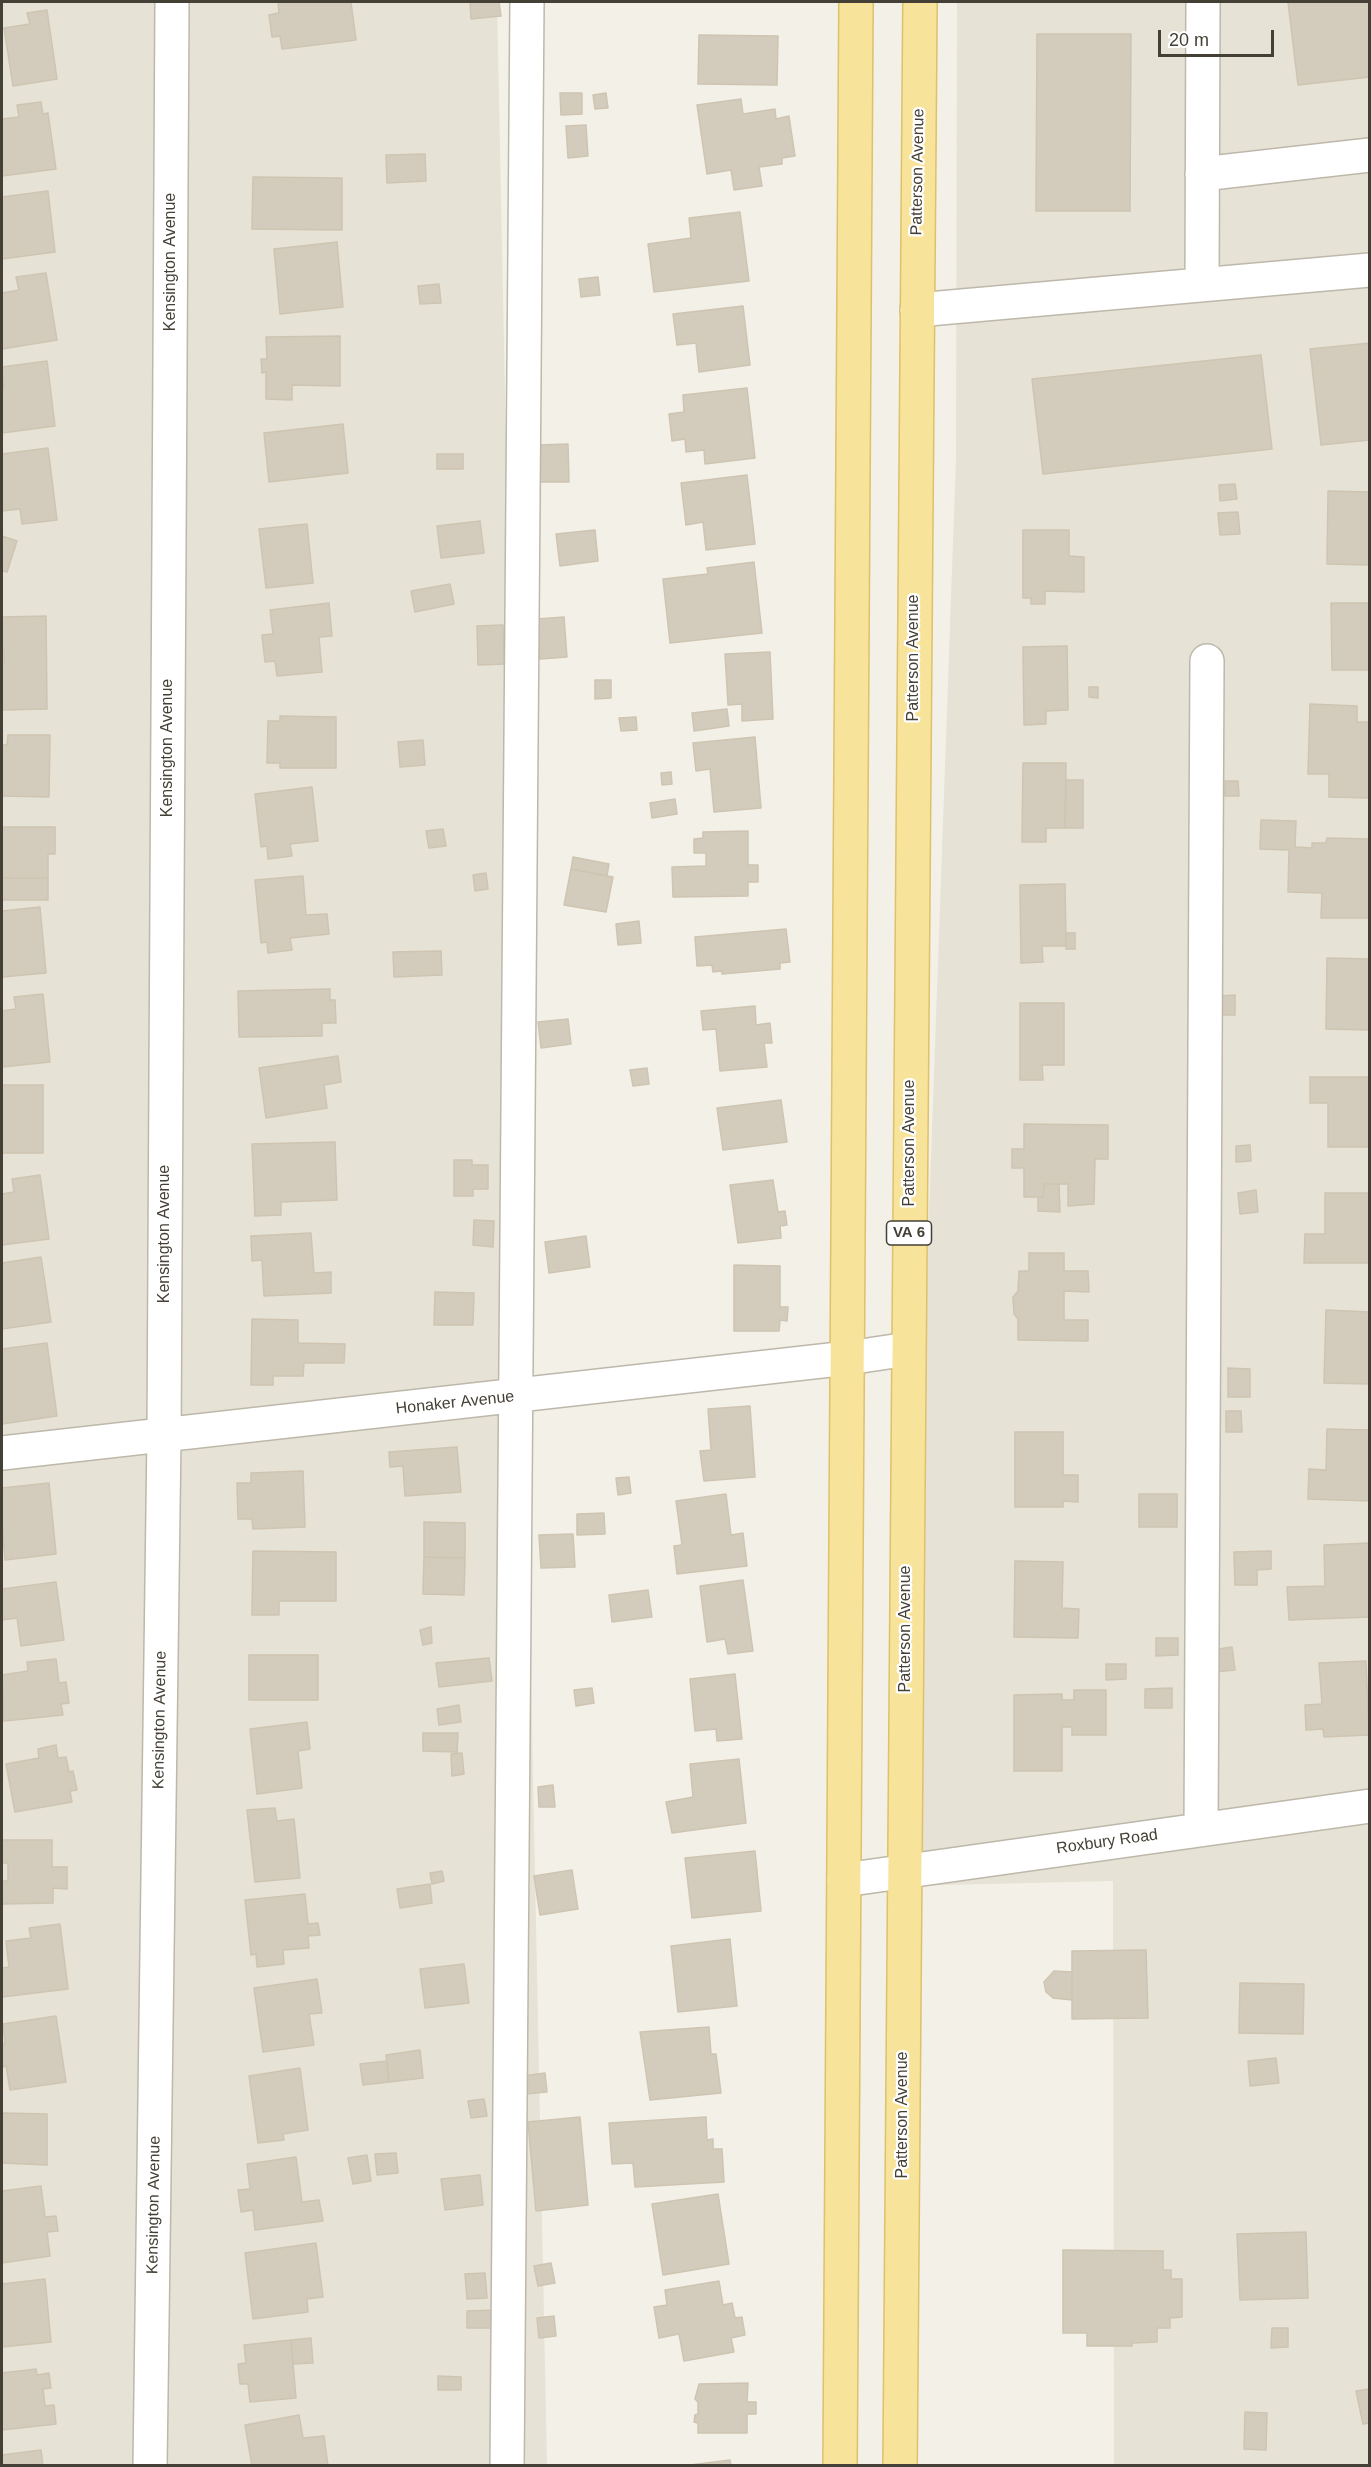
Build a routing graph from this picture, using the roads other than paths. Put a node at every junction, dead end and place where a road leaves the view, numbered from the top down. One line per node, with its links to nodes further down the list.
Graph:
1 (172, 2): 15 (street, Kensington Avenue)
2 (527, 2): 14 (street)
3 (856, 2): 13 (main road)
4 (920, 2): 10 (main road, Patterson Avenue / VA 6)
5 (1203, 2): 7 (street)
6 (1370, 155): 7 (street)
7 (1202, 174): 9 (street)
8 (1370, 270): 9 (street)
9 (1202, 285): 10 (street)
10 (917, 310): 12 (main road, Patterson Avenue / VA 6)
11 (1207, 661): 18 (street)
12 (908, 1349): 13 (street, Honaker Avenue); 19 (main road, Patterson Avenue / VA 6)
13 (848, 1358): 14 (street, Honaker Avenue); 20 (main road)
14 (515, 1396): 15 (street, Honaker Avenue); 22 (street)
15 (164, 1436): 16 (street, Honaker Avenue); 21 (street, Kensington Avenue)
16 (2, 1453)
17 (1370, 1806): 18 (street, Roxbury Road)
18 (1201, 1829): 19 (street, Roxbury Road)
19 (905, 1870): 20 (street, Roxbury Road); 24 (main road, Patterson Avenue / VA 6)
20 (844, 1881): 23 (main road)
21 (150, 2466)
22 (507, 2466)
23 (840, 2466)
24 (900, 2466)

